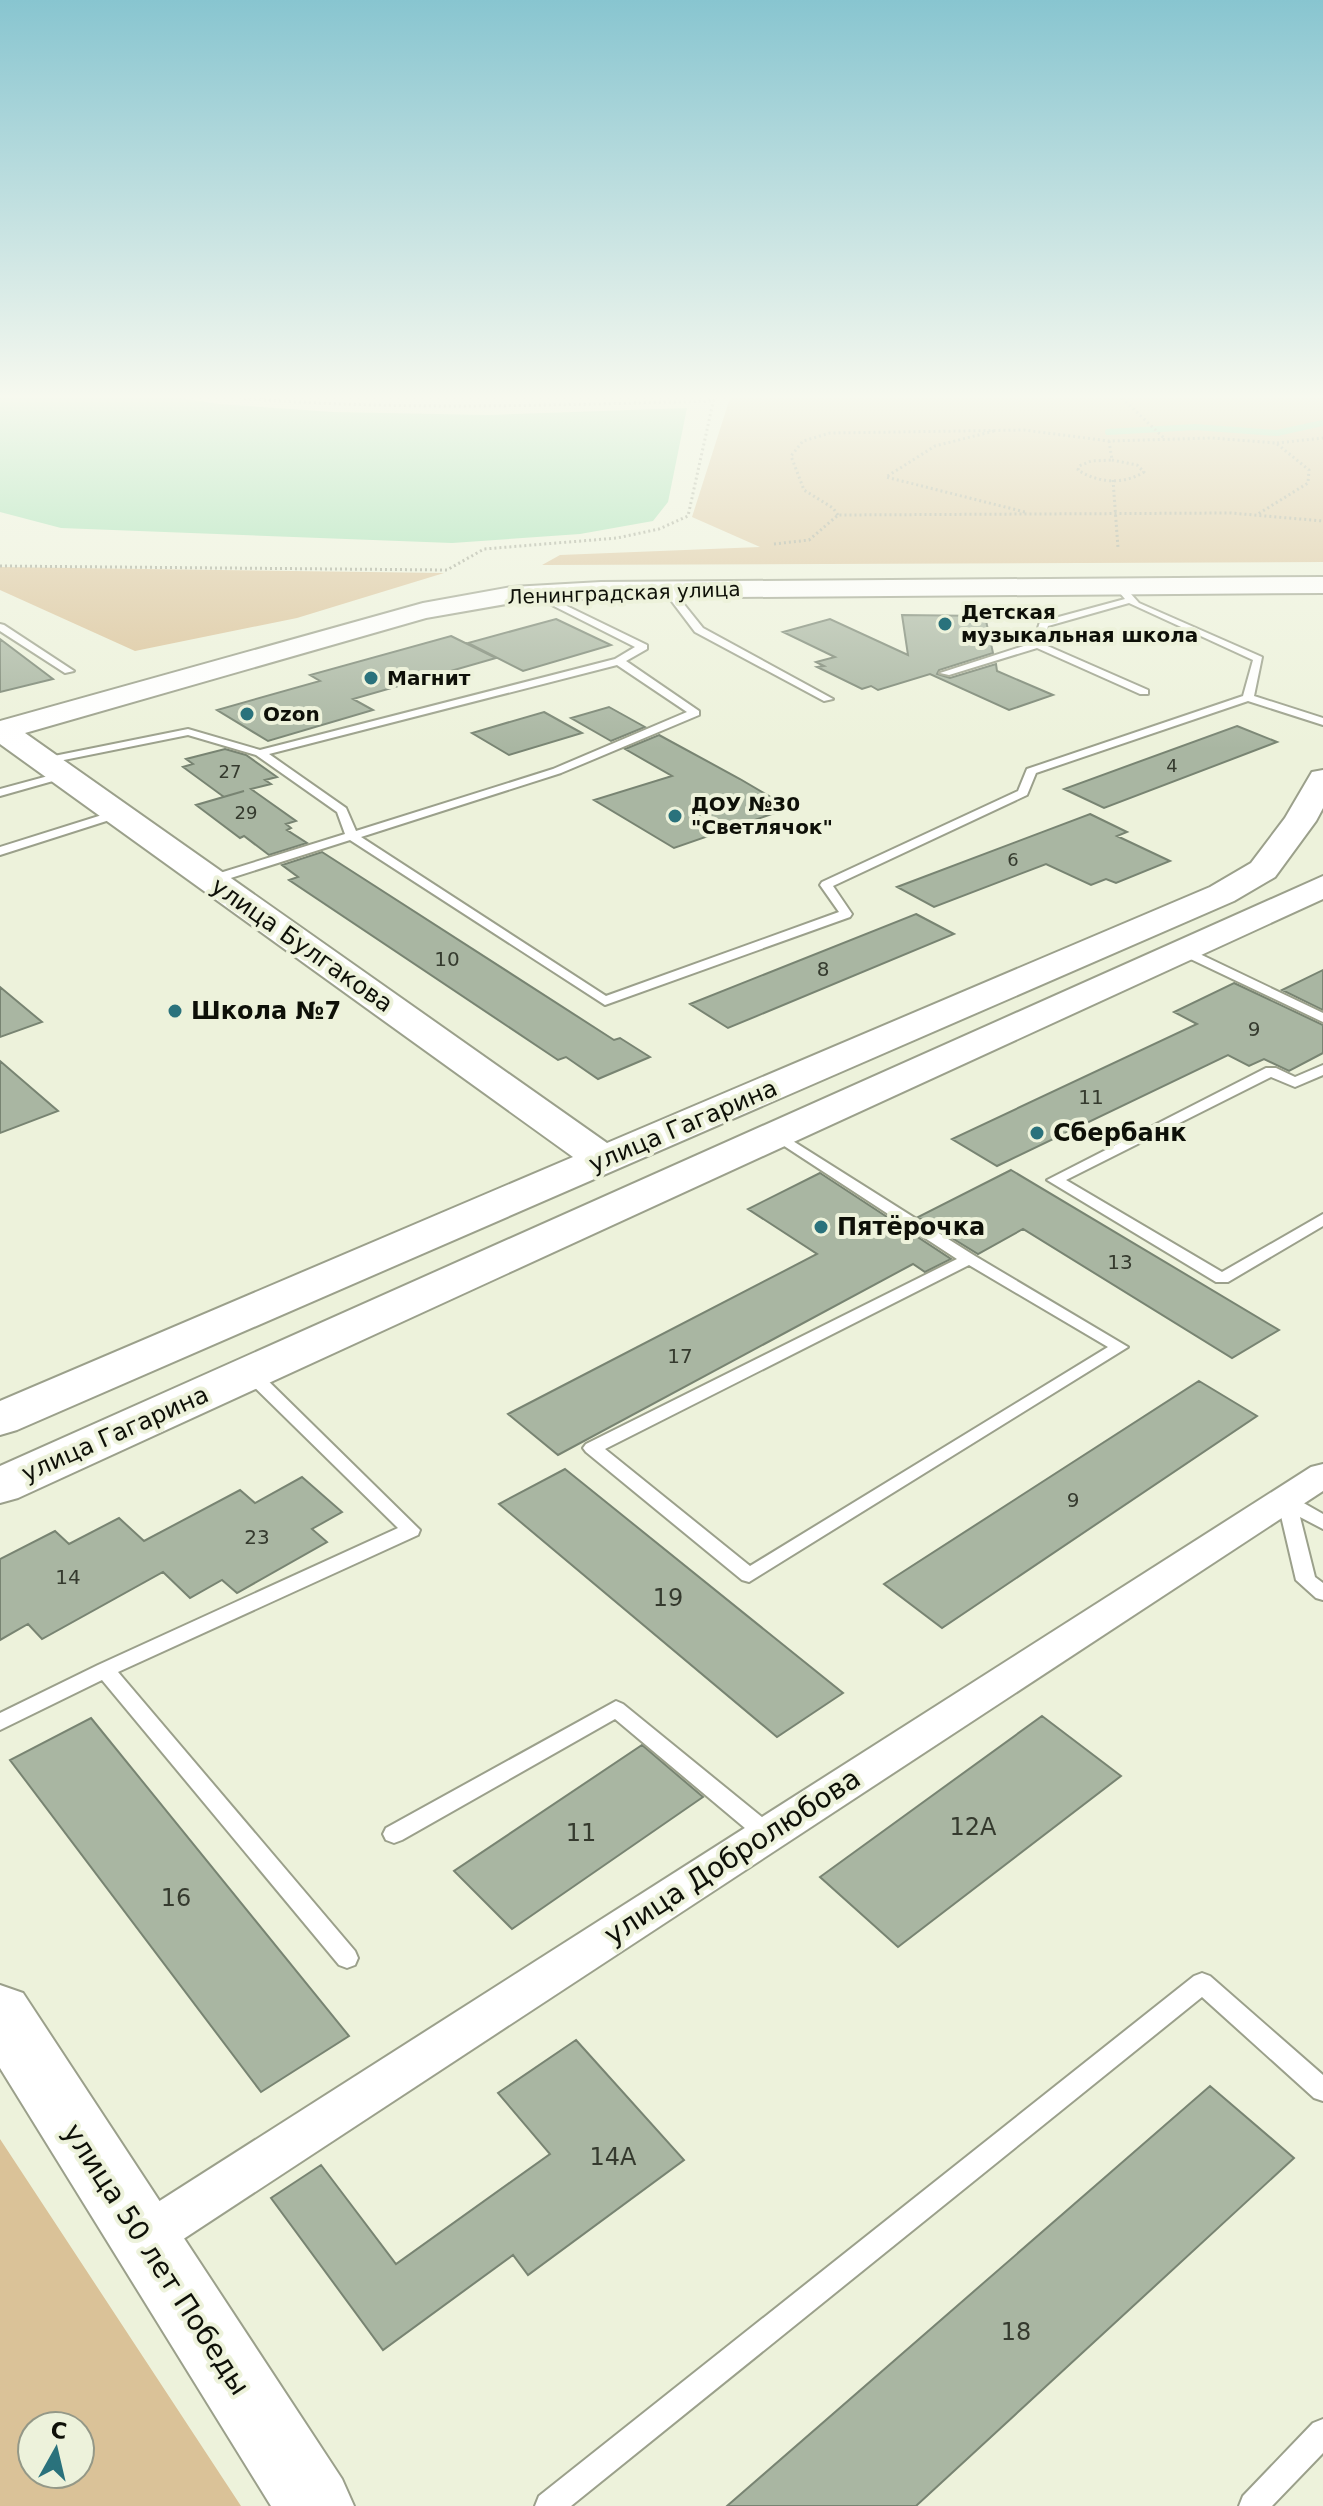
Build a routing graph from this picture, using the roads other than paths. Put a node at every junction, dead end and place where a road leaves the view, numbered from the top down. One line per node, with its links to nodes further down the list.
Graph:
1 (1265, 584): 2 (street); 4 (street, Ленинградская улица); 6 (street)
2 (1323, 585)
3 (667, 589): 4 (street, Ленинградская улица); 5 (street, Ленинградская улица); 14 (lane)
4 (1125, 593): 8 (lane); 13 (lane)
5 (535, 594): 9 (lane); 16 (street, Ленинградская улица)
6 (1323, 599)
7 (0, 627): 10 (lane)
8 (1038, 645): 11 (lane); 12 (lane)
9 (619, 661): 17 (lane); 22 (lane)
10 (69, 671)
11 (945, 673)
12 (1144, 692)
13 (1248, 698): 15 (lane); 22 (lane)
14 (828, 699)
15 (1323, 722)
16 (0, 731): 18 (street, улица Булгакова)
17 (260, 753): 18 (lane); 22 (lane)
18 (54, 768): 20 (lane); 21 (street, улица Булгакова)
19 (1323, 779): 30 (street, улица Гагарина)
20 (0, 793)
21 (118, 814): 23 (lane); 24 (street, улица Булгакова)
22 (352, 836): 24 (lane)
23 (0, 851)
24 (211, 880): 30 (street, улица Булгакова)
25 (1323, 886): 26 (street, улица Гагарина)
26 (1185, 951): 27 (lane); 29 (street, улица Гагарина)
27 (1323, 1018)
28 (1323, 1069): 31 (lane)
29 (777, 1135): 32 (lane); 33 (street, улица Гагарина)
30 (604, 1160): 34 (street, улица Гагарина)
31 (1323, 1219)
32 (969, 1259): 32 (lane)
33 (250, 1373): 36 (street, улица Гагарина); 40 (lane)
34 (0, 1419)
35 (1323, 1475): 37 (street, улица Добролюбова)
36 (0, 1486)
37 (1286, 1499): 38 (lane); 39 (lane); 42 (street, улица Добролюбова)
38 (1323, 1523)
39 (1323, 1593)
40 (105, 1670): 41 (lane); 44 (lane)
41 (0, 1722)
42 (766, 1833): 43 (lane); 47 (street, улица Добролюбова)
43 (394, 1834)
44 (347, 1958)
45 (0, 2012): 47 (street, улица 50 лет Победы)
46 (1323, 2090): 50 (lane)
47 (142, 2239): 49 (street, улица 50 лет Победы)
48 (1323, 2433): 51 (lane)
49 (315, 2506)
50 (549, 2506)
51 (1253, 2506)

